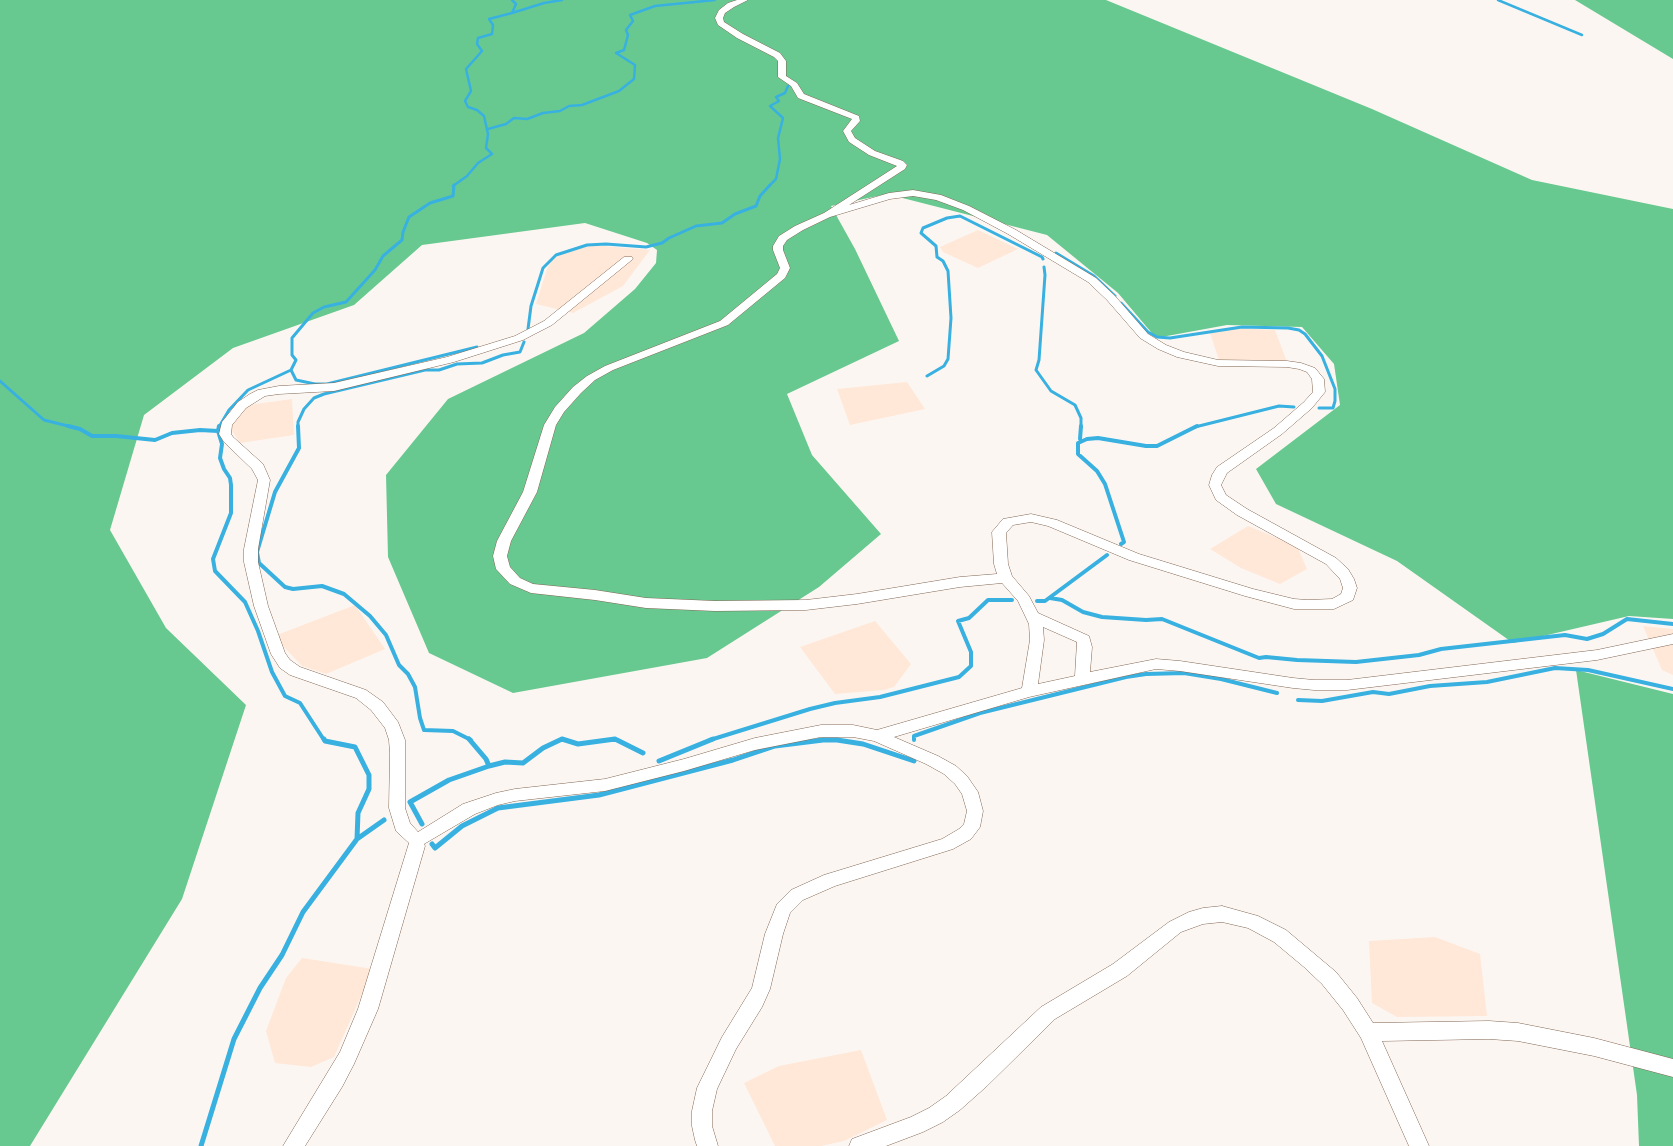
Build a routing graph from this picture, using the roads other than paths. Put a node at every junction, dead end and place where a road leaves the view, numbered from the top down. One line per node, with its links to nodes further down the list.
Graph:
1 (744, 0): 2 (street)
2 (827, 215): 4 (street); 4 (street)
3 (628, 259): 10 (street)
4 (1005, 578): 5 (street)
5 (1034, 617): 7 (street); 8 (street)
6 (1673, 639): 7 (street)
7 (1082, 679): 8 (street)
8 (1029, 691): 9 (street)
9 (877, 736): 10 (street); 14 (street)
10 (417, 841): 13 (street)
11 (1368, 1032): 12 (street); 15 (street); 16 (street)
12 (1673, 1068)
13 (293, 1146)
14 (708, 1146)
15 (859, 1146)
16 (1419, 1146)

